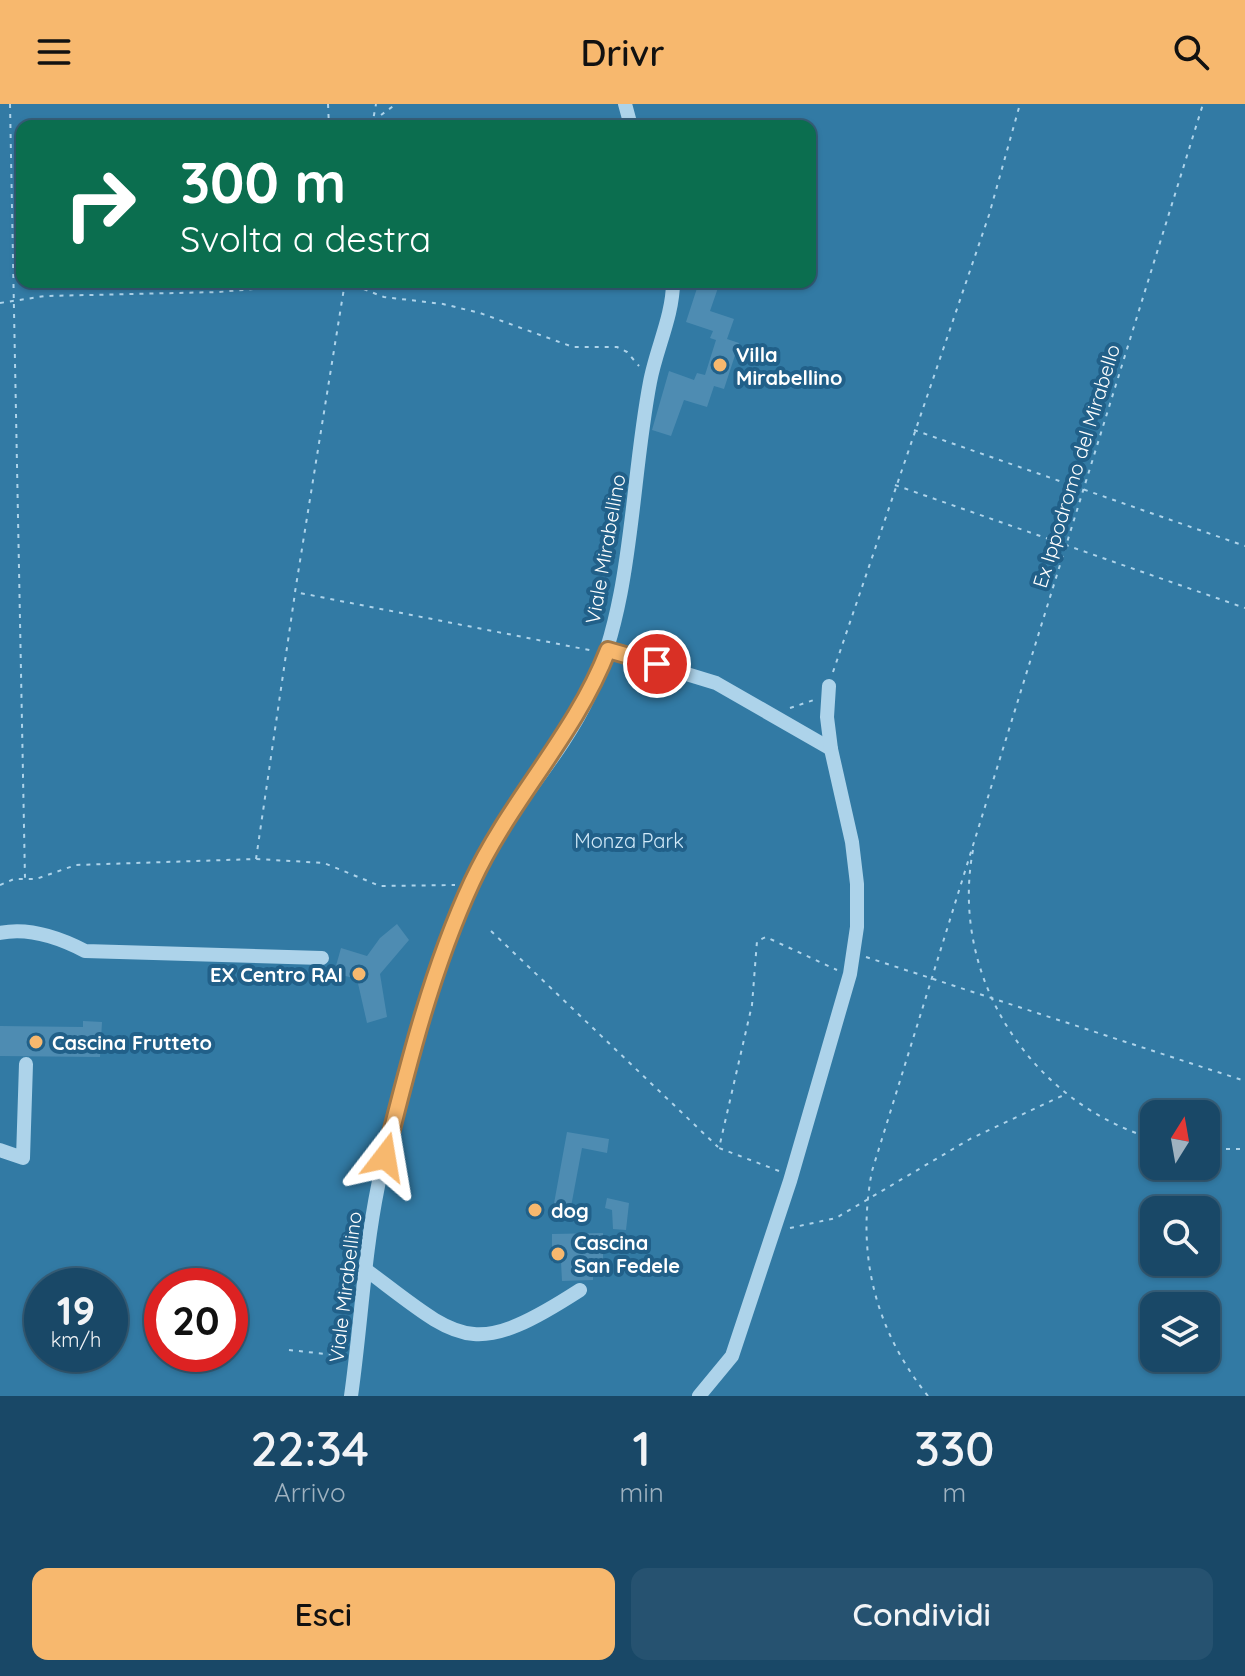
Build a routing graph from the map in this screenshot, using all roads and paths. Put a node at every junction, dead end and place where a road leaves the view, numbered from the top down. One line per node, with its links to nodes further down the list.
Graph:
1 (10, 104): 10 (path)
2 (396, 104): 5 (path)
3 (1020, 104): 13 (path)
4 (1203, 104): 15 (path, Ex Ippodromo del Mirabello)
5 (374, 120)
6 (266, 288): 10 (path)
7 (344, 288): 18 (path)
8 (361, 288): 12 (path)
9 (672, 288): 12 (lane, Viale Mirabellino)
10 (13, 301): 11 (path); 26 (path)
11 (0, 303)
12 (649, 385): 20 (lane, Viale Mirabellino)
13 (914, 430): 14 (path); 15 (path)
14 (895, 485): 16 (path); 21 (path)
15 (1084, 489): 16 (path, Ex Ippodromo del Mirabello); 17 (path)
16 (1066, 545): 19 (path); 24 (path, Ex Ippodromo del Mirabello)
17 (1245, 546)
18 (295, 592): 20 (path); 25 (path)
19 (1245, 608)
20 (608, 652): 23 (lane); 27 (lane, Viale Mirabellino)
21 (829, 686): 22 (path); 23 (lane)
22 (786, 709)
23 (831, 749): 31 (lane)
24 (976, 837): 34 (path, Ex Ippodromo del Mirabello); 35 (path, Ex Ippodromo del Mirabello)
25 (256, 859): 26 (path); 27 (path)
26 (25, 879): 28 (path)
27 (472, 883): 47 (lane, Viale Mirabellino)
28 (0, 885)
29 (491, 931): 40 (path)
30 (0, 933): 32 (lane)
31 (853, 953): 33 (lane); 34 (path)
32 (322, 958)
33 (850, 974): 40 (path); 44 (lane)
34 (932, 978): 35 (path); 45 (path, Ex Ippodromo del Mirabello)
35 (992, 998): 37 (path); 38 (path, Ex Ippodromo del Mirabello)
36 (26, 1064): 43 (lane)
37 (1245, 1081)
38 (1066, 1094): 39 (path, Ex Ippodromo del Mirabello); 45 (path)
39 (1140, 1133)
40 (719, 1148): 44 (path)
41 (1220, 1149): 42 (path)
42 (1245, 1149)
43 (0, 1150)
44 (790, 1181): 46 (lane)
45 (867, 1201): 46 (path); 53 (path, Ex Ippodromo del Mirabello)
46 (773, 1232): 52 (lane)
47 (365, 1269): 48 (lane); 50 (lane, Viale Mirabellino)
48 (580, 1290)
49 (289, 1350): 50 (path)
50 (357, 1357): 51 (lane, Viale Mirabellino)
51 (351, 1396)
52 (699, 1396)
53 (928, 1396)

